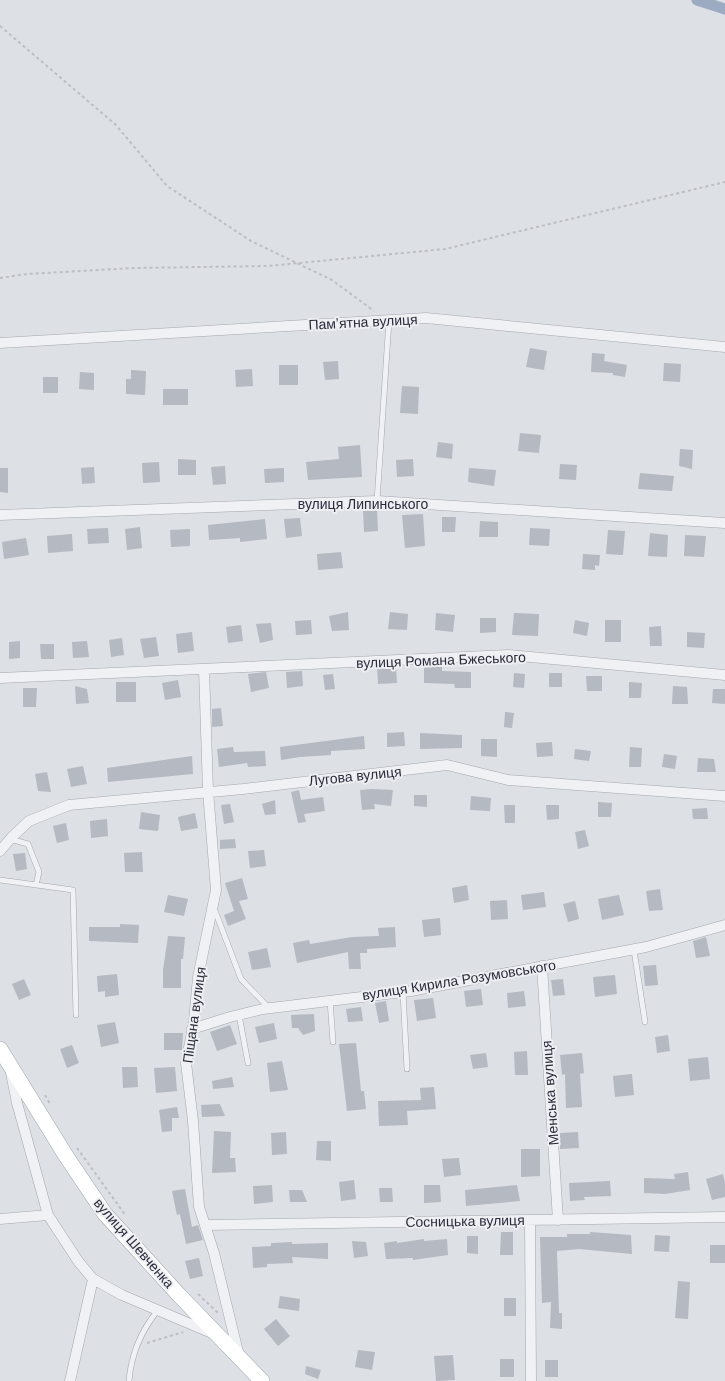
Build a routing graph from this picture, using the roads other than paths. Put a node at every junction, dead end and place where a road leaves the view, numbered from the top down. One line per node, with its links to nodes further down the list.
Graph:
1 (388, 320): 2 (street, Памʼятна вулиця); 3 (street, Памʼятна вулиця); 4 (lane)
2 (0, 344)
3 (725, 347)
4 (376, 501): 5 (street, вулиця Липинського); 6 (street, вулиця Липинського)
5 (0, 516)
6 (725, 523)
7 (204, 669): 8 (street, вулиця Романа Бжеського); 9 (street, вулиця Романа Бжеського); 10 (street, Піщана вулиця)
8 (725, 675)
9 (0, 678)
10 (208, 791): 11 (street, Лугова вулиця); 12 (street, Лугова вулиця); 16 (street, Піщана вулиця)
11 (725, 796)
12 (10, 839): 13 (street, Лугова вулиця); 15 (lane)
13 (0, 851)
14 (0, 880): 15 (lane)
15 (36, 885): 23 (lane)
16 (213, 904): 22 (lane); 26 (street, Піщана вулиця)
17 (725, 925): 18 (street, вулиця Кирила Розумовського)
18 (634, 950): 19 (street, вулиця Кирила Розумовського); 25 (lane)
19 (542, 966): 20 (street, вулиця Кирила Розумовського); 36 (street, Менська вулиця)
20 (403, 992): 21 (street, вулиця Кирила Розумовського); 31 (lane)
21 (330, 1000): 22 (street, вулиця Кирила Розумовського); 27 (lane)
22 (270, 1008): 24 (street, вулиця Кирила Розумовського)
23 (76, 1015)
24 (239, 1015): 26 (street, вулиця Кирила Розумовського); 30 (lane)
25 (645, 1022)
26 (192, 1029): 37 (street, Піщана вулиця)
27 (333, 1042)
28 (0, 1049): 29 (main road, вулиця Шевченка)
29 (10, 1063): 32 (street); 40 (main road, вулиця Шевченка)
30 (248, 1063)
31 (407, 1069)
32 (48, 1215): 34 (street); 38 (street)
33 (725, 1217): 36 (street, Сосницька вулиця)
34 (0, 1219)
35 (530, 1220): 36 (street, Сосницька вулиця); 37 (street, Сосницька вулиця); 45 (street)
36 (558, 1220)
37 (206, 1225): 41 (street, Піщана вулиця)
38 (94, 1279): 39 (street); 42 (street)
39 (158, 1310): 40 (street); 43 (lane)
40 (219, 1336): 41 (main road, вулиця Шевченка)
41 (239, 1358): 44 (main road, вулиця Шевченка)
42 (70, 1381)
43 (129, 1381)
44 (262, 1381)
45 (531, 1381)

